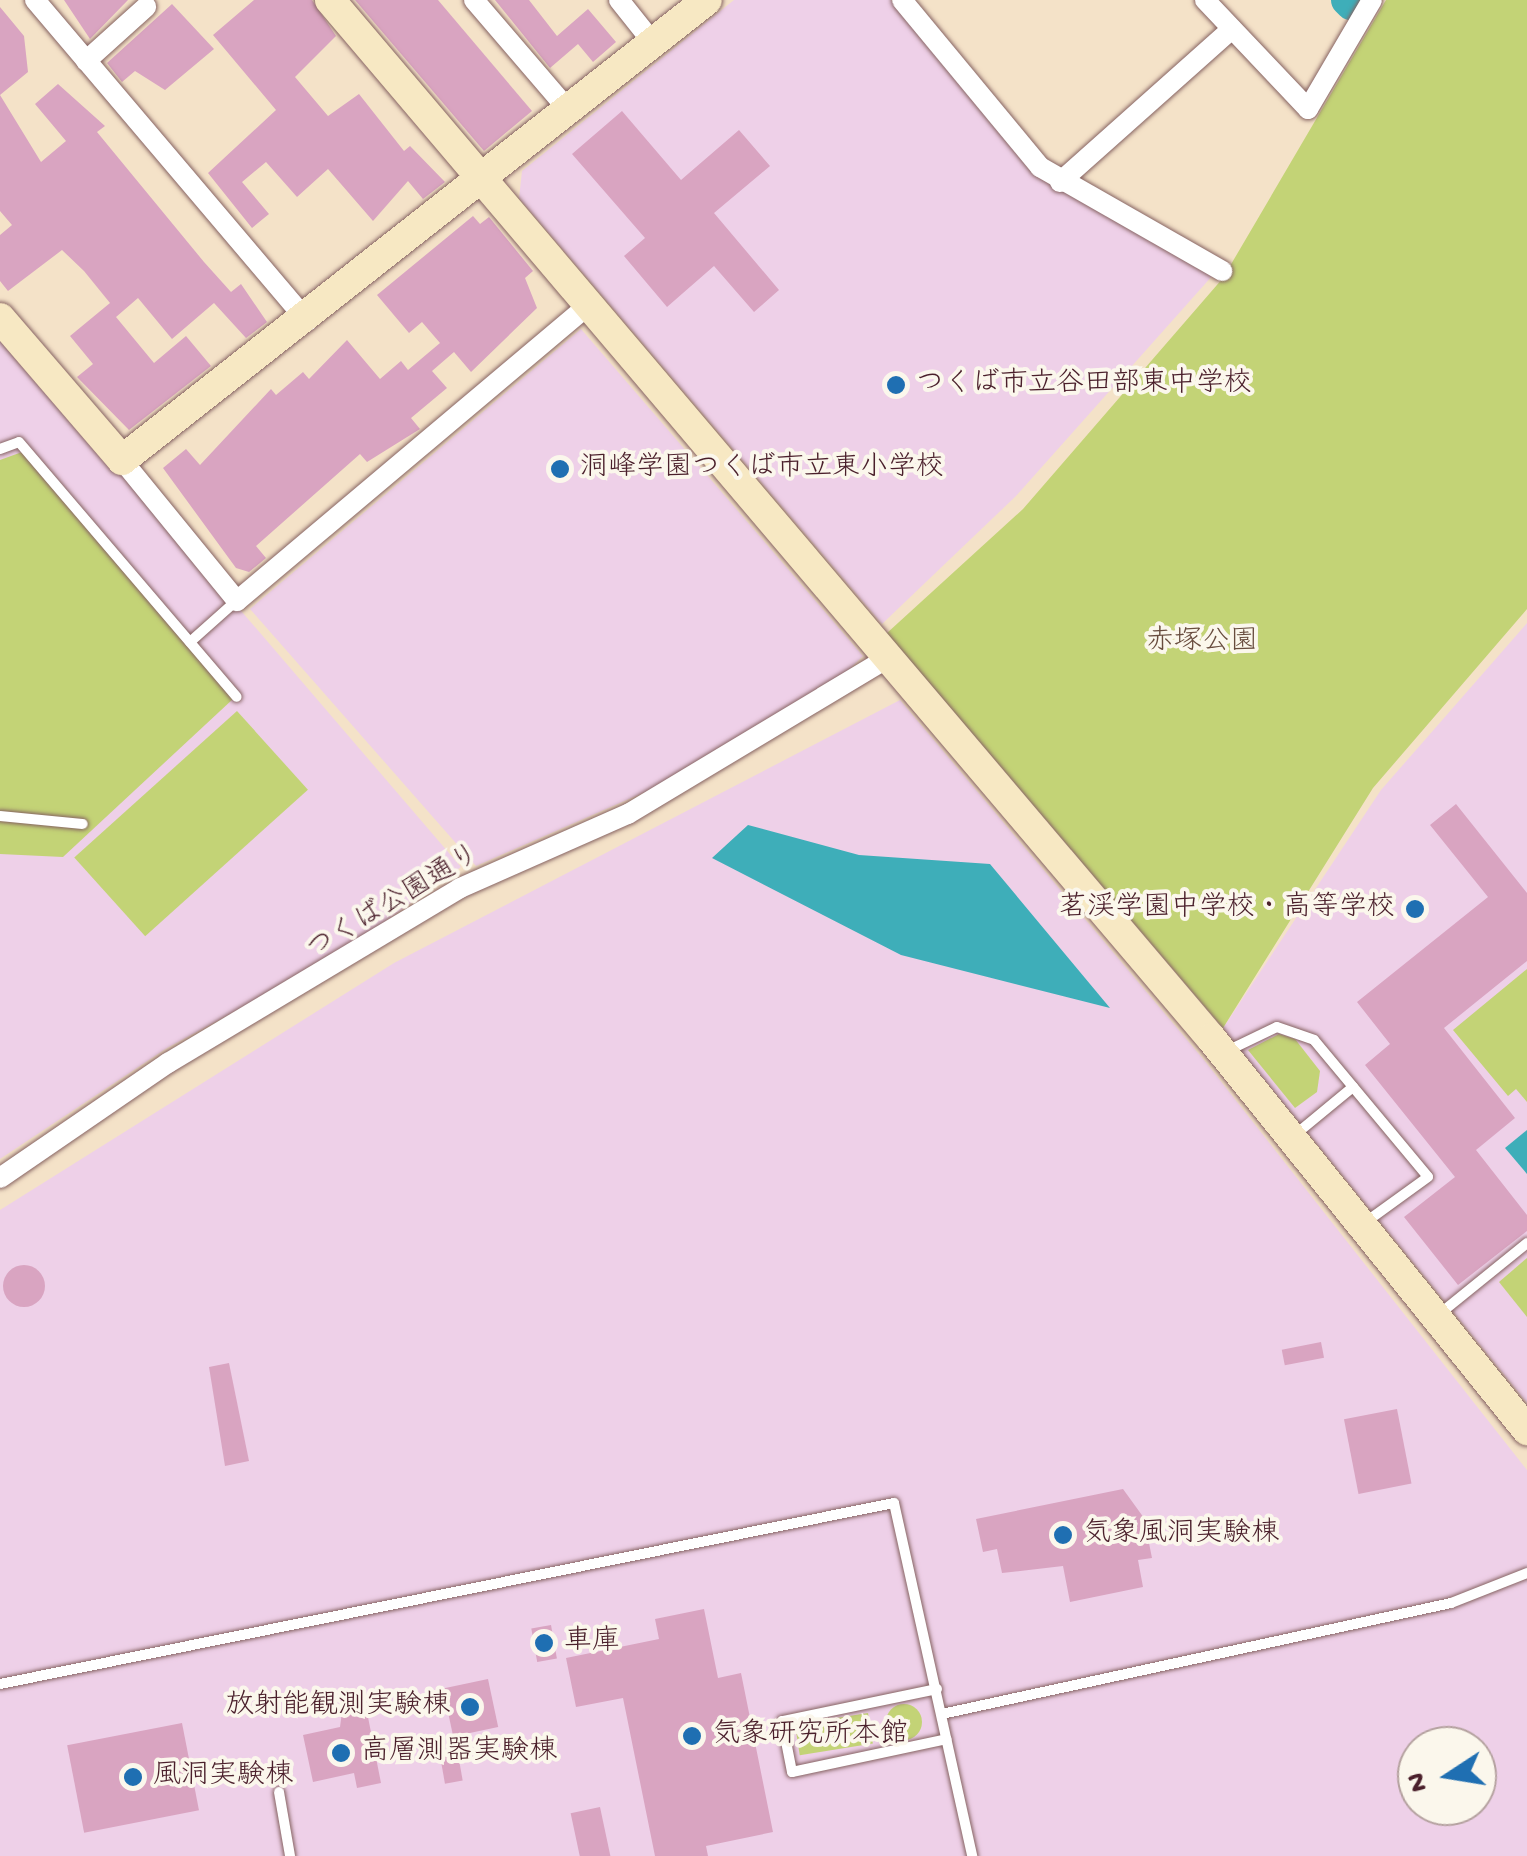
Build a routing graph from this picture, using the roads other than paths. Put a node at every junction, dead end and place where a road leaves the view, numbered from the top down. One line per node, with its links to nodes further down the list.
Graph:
1 (35, 0): 12 (street)
2 (330, 0): 14 (street)
3 (474, 0): 13 (street)
4 (618, 0): 11 (street)
5 (707, 0): 11 (street)
6 (902, 0): 15 (street)
7 (1205, 0): 10 (street)
8 (1372, 0): 10 (street)
9 (146, 8): 12 (street)
10 (1232, 29): 15 (street)
11 (654, 44): 13 (street)
12 (86, 60): 19 (street)
13 (569, 111): 14 (street)
14 (481, 180): 17 (street); 19 (street)
15 (1060, 182): 16 (street)
16 (1222, 271)
17 (588, 305): 22 (street); 28 (street)
18 (0, 318): 21 (street)
19 (307, 321): 21 (street)
20 (0, 448): 23 (lane)
21 (122, 460): 22 (street)
22 (237, 600): 23 (lane)
23 (190, 642): 25 (lane)
24 (878, 663): 31 (street, つくば公園通り)
25 (237, 697)
26 (0, 816): 27 (lane)
27 (83, 824)
28 (1224, 1054): 29 (lane); 30 (street)
29 (1353, 1088): 30 (lane); 32 (lane)
30 (1292, 1138): 32 (street)
31 (0, 1178)
32 (1362, 1225): 34 (street)
33 (1527, 1243): 34 (lane)
34 (1436, 1317): 35 (street)
35 (1527, 1430)
36 (1527, 1574): 39 (lane)
37 (0, 1684): 38 (lane)
38 (937, 1689): 39 (lane); 40 (lane)
39 (942, 1714): 40 (lane)
40 (947, 1739): 43 (lane)
41 (279, 1792): 42 (lane)
42 (290, 1856)
43 (972, 1856)

